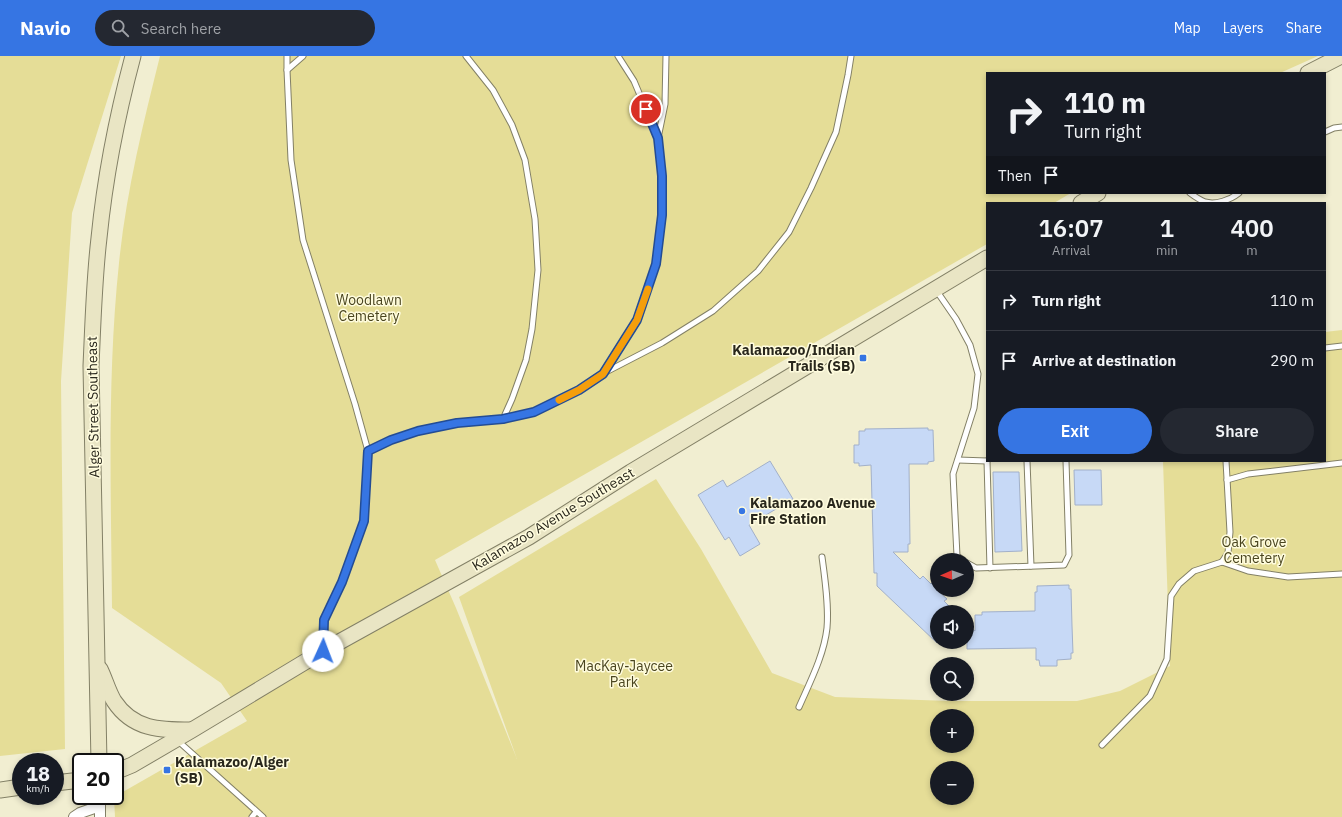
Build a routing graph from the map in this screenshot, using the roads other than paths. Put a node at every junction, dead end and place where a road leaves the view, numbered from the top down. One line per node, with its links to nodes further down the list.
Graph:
1 (133, 56): 45 (main road, Alger Street Southeast)
2 (288, 56): 9 (lane)
3 (303, 56): 9 (lane)
4 (466, 56): 27 (lane)
5 (618, 56): 13 (lane)
6 (666, 56): 13 (lane)
7 (851, 56): 26 (lane)
8 (1341, 56): 10 (main road)
9 (287, 70): 28 (lane)
10 (1310, 72)
11 (1342, 127): 12 (lane)
12 (1326, 132)
13 (658, 138): 26 (lane)
14 (1096, 194): 17 (main road)
15 (1192, 194): 18 (lane)
16 (1238, 194): 21 (lane)
17 (1083, 202)
18 (1204, 202)
19 (1204, 202): 20 (lane)
20 (1221, 202)
21 (1221, 202)
22 (986, 259): 23 (main road, Kalamazoo Avenue Southeast)
23 (936, 289): 29 (lane); 44 (main road, Kalamazoo Avenue Southeast)
24 (1342, 346): 25 (lane)
25 (1326, 348)
26 (603, 374): 27 (lane)
27 (503, 419): 28 (lane)
28 (368, 451): 44 (lane)
29 (958, 460): 30 (lane); 37 (lane)
30 (986, 461)
31 (987, 462): 42 (lane)
32 (1027, 462): 40 (lane)
33 (1066, 462): 40 (lane)
34 (1226, 462): 36 (lane)
35 (1342, 463): 36 (lane)
36 (1227, 480): 39 (lane)
37 (957, 553)
38 (822, 557): 46 (lane)
39 (1222, 562): 43 (lane); 49 (lane)
40 (1031, 566): 42 (lane)
41 (974, 567): 42 (lane)
42 (990, 568)
43 (1342, 574)
44 (323, 651): 47 (main road, Kalamazoo Avenue Southeast)
45 (97, 662): 47 (main road); 50 (main road, Alger Street Southeast)
46 (799, 707)
47 (192, 730): 48 (main road, Kalamazoo Avenue Southeast)
48 (176, 740): 51 (main road, Kalamazoo Avenue Southeast); 56 (lane)
49 (1102, 745)
50 (99, 753)
51 (124, 768)
52 (12, 788): 53 (main road)
53 (0, 790)
54 (93, 805): 57 (street)
55 (100, 805): 58 (street)
56 (256, 814): 59 (lane); 60 (lane)
57 (74, 817)
58 (100, 817)
59 (252, 817)
60 (263, 817)

